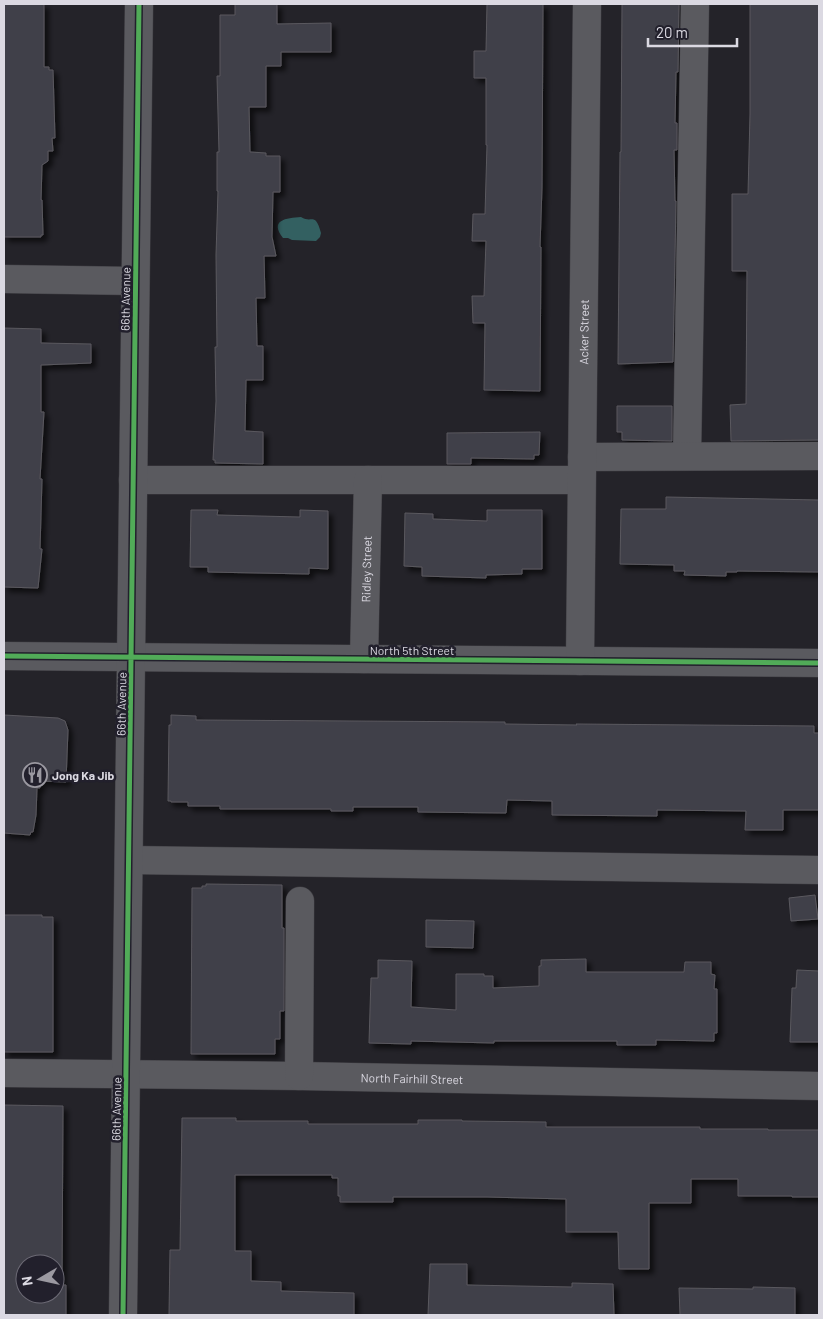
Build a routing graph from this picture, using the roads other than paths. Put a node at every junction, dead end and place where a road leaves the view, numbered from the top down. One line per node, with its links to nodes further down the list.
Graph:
1 (138, 4): 5 (street, 66th Avenue)
2 (587, 4): 8 (street, Acker Street)
3 (695, 4): 6 (street)
4 (4, 279): 5 (street)
5 (135, 281): 9 (street, 66th Avenue)
6 (687, 456): 7 (street); 8 (street)
7 (819, 456)
8 (581, 468): 10 (street); 14 (street, Acker Street)
9 (133, 480): 10 (street); 12 (street, 66th Avenue)
10 (368, 480): 13 (street, Ridley Street)
11 (4, 656): 12 (street, North 5th Street)
12 (131, 657): 13 (street, North 5th Street); 16 (street, 66th Avenue)
13 (364, 659): 14 (street, North 5th Street)
14 (580, 661): 15 (street, North 5th Street)
15 (819, 663)
16 (129, 860): 17 (street); 20 (street, 66th Avenue)
17 (819, 870)
18 (300, 901): 21 (street)
19 (4, 1073): 20 (street, North Fairhill Street)
20 (126, 1074): 21 (street, North Fairhill Street); 23 (street, 66th Avenue)
21 (299, 1076): 22 (street, North Fairhill Street)
22 (819, 1086)
23 (124, 1315)

